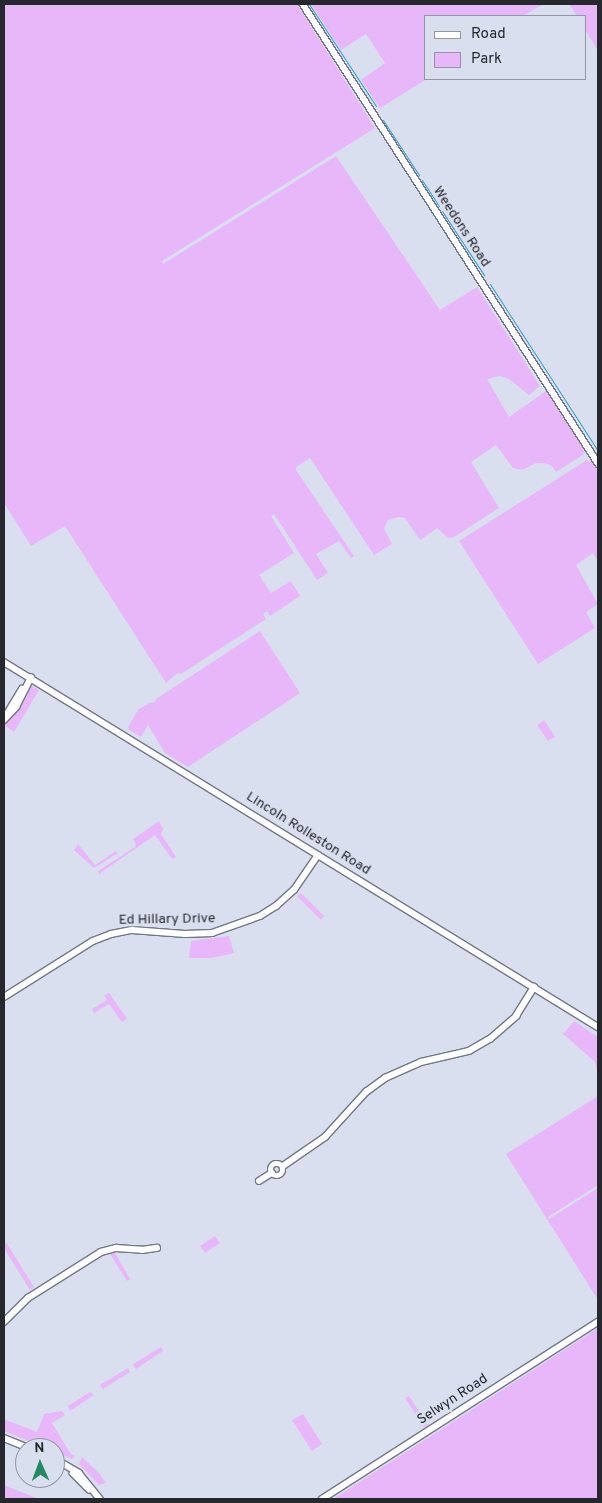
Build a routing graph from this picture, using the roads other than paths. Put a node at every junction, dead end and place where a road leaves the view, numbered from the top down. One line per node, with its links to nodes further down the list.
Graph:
1 (303, 4): 2 (street, Weedons Road)
2 (598, 463)
3 (4, 662): 4 (street, Lincoln Rolleston Road)
4 (30, 678): 5 (street); 6 (street, Lincoln Rolleston Road)
5 (4, 720)
6 (318, 855): 7 (street, Lincoln Rolleston Road); 8 (street, Ed Hillary Drive)
7 (534, 987): 9 (street, Lincoln Rolleston Road); 10 (street)
8 (4, 998)
9 (598, 1027)
10 (259, 1181)
11 (157, 1248): 12 (street)
12 (4, 1322)
13 (598, 1322): 18 (street, Selwyn Road)
14 (65, 1465): 17 (street)
15 (65, 1469): 16 (street)
16 (96, 1499)
17 (100, 1499)
18 (322, 1499)

